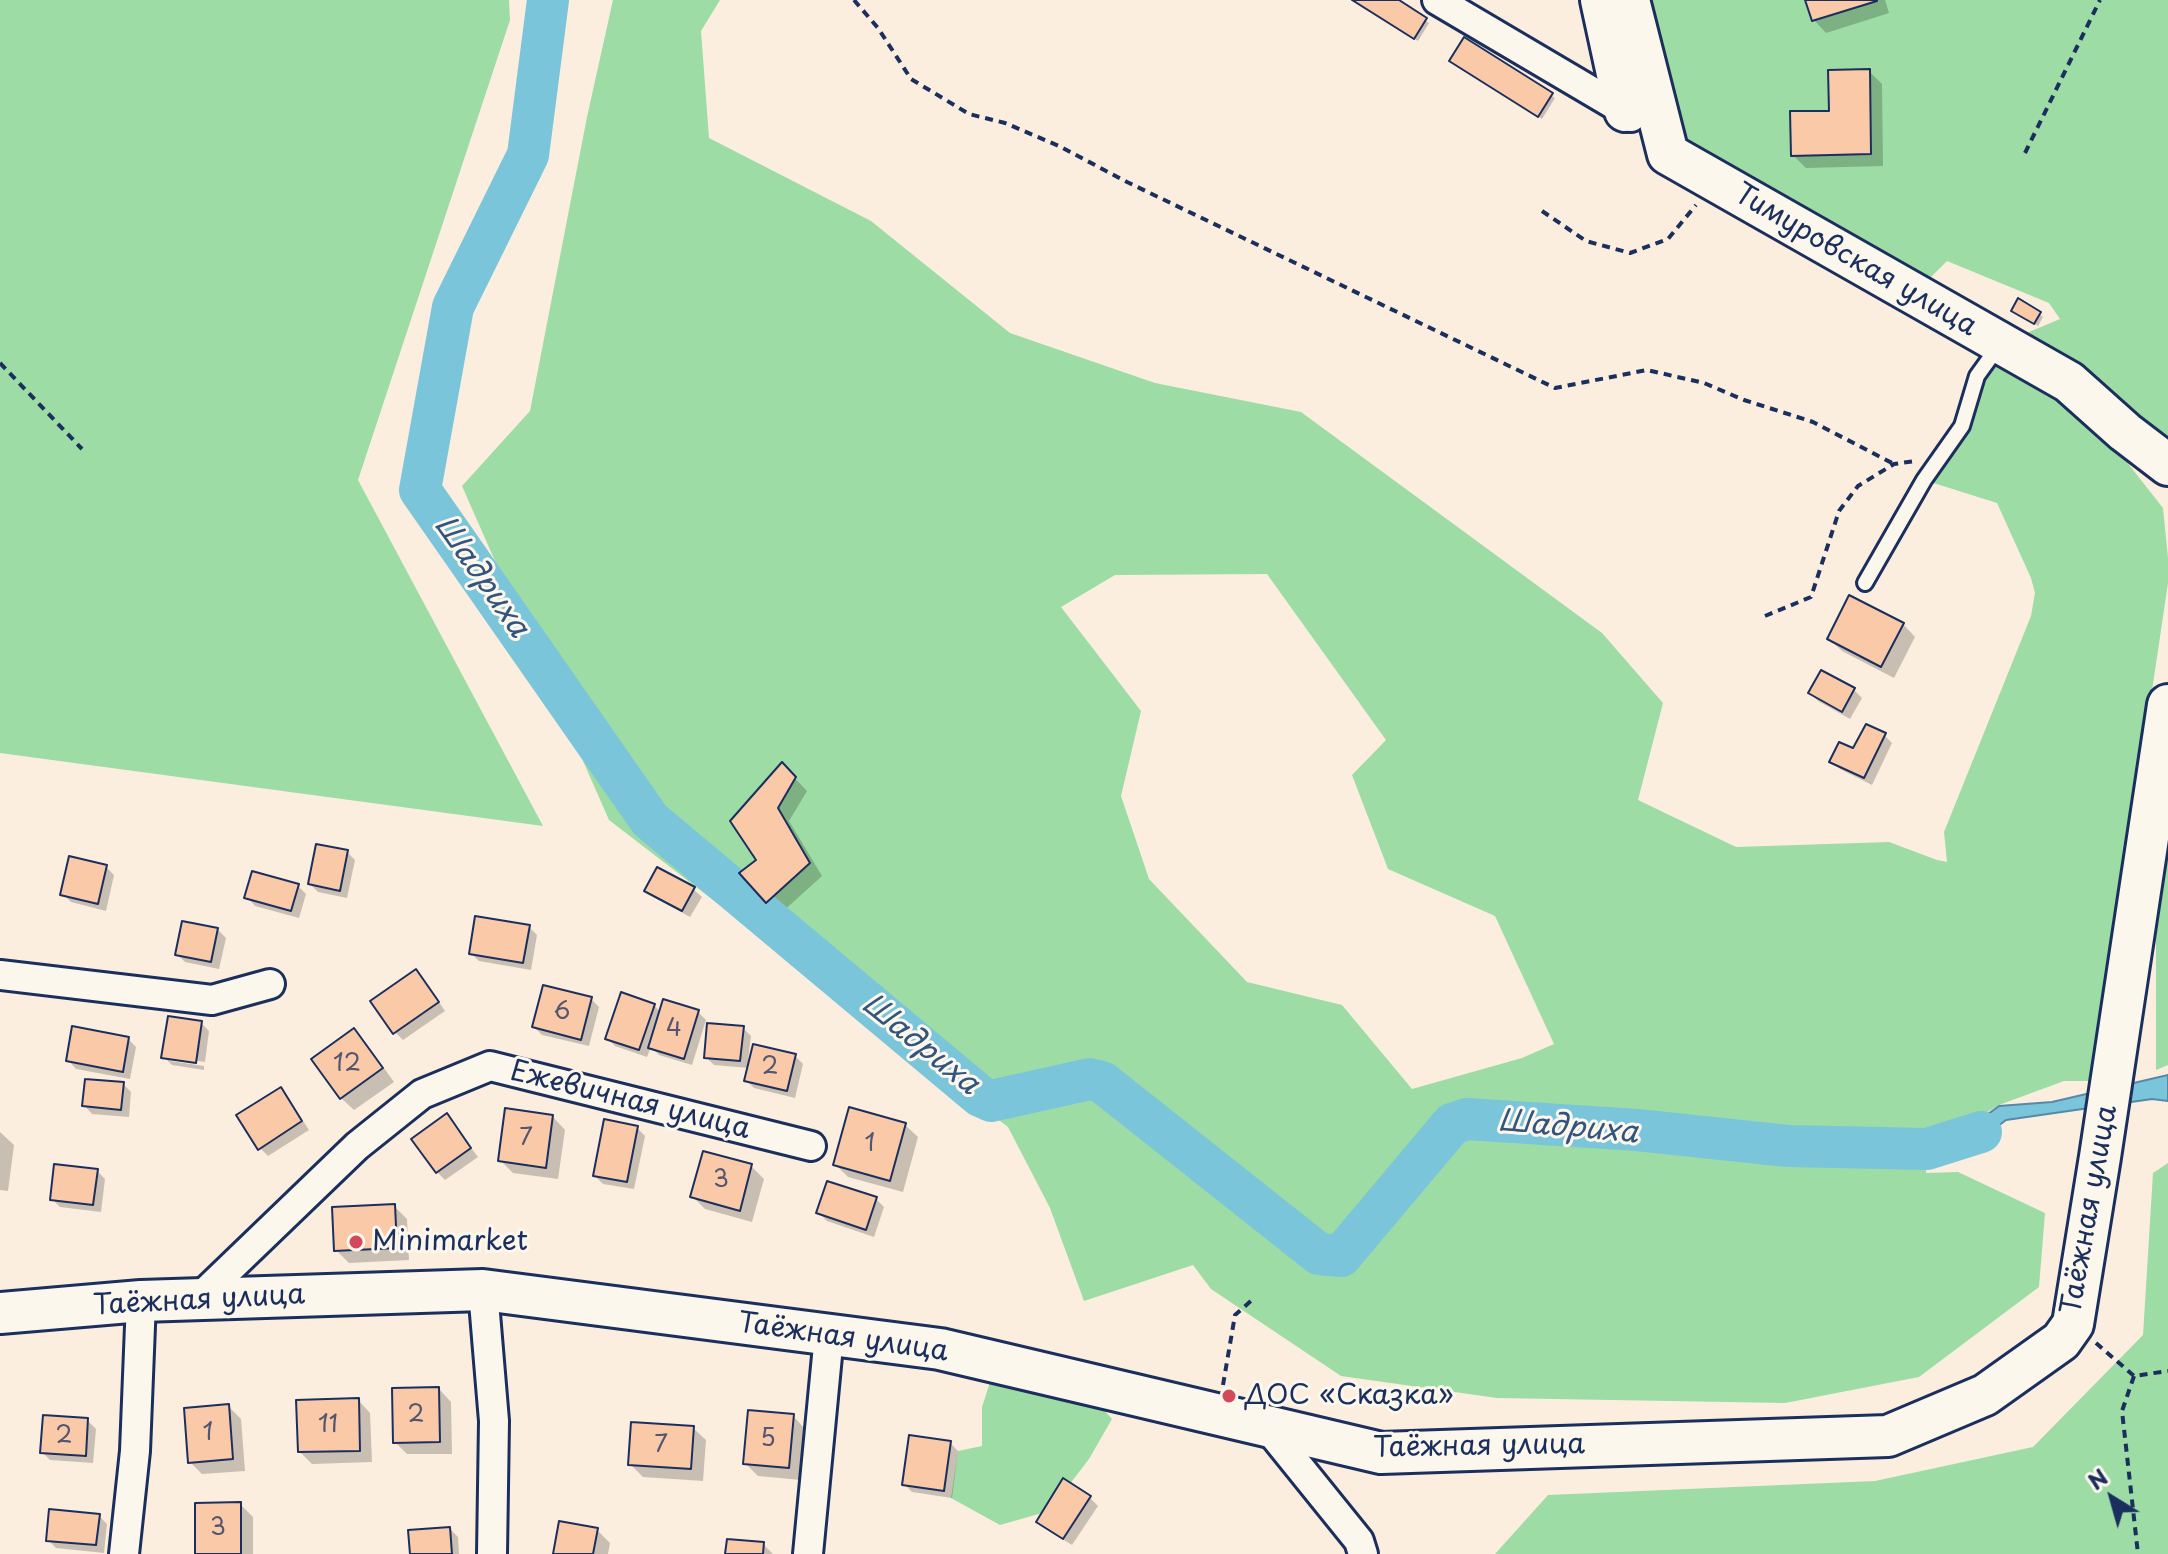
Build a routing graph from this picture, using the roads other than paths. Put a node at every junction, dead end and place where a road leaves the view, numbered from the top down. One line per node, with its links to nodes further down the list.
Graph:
1 (1437, 0): 4 (street)
2 (1601, 0): 4 (street)
3 (1629, 0): 5 (street)
4 (1625, 111): 5 (street)
5 (1668, 154): 6 (street, Тимуровская улица)
6 (2000, 344): 7 (street, Тимуровская улица); 8 (lane)
7 (2168, 465)
8 (1865, 583)
9 (2168, 705): 18 (street, Таёжная улица)
10 (0, 975): 11 (street)
11 (270, 984)
12 (811, 1146): 14 (street, Ежевичная улица)
13 (483, 1290): 14 (street, Таёжная улица); 17 (street, Таёжная улица); 20 (street)
14 (198, 1299): 15 (street, Таёжная улица)
15 (141, 1301): 16 (street, Таёжная улица); 19 (street)
16 (0, 1313)
17 (829, 1335): 18 (street, Таёжная улица); 21 (street)
18 (1267, 1427): 22 (street)
19 (124, 1554)
20 (492, 1554)
21 (808, 1554)
22 (1363, 1554)

